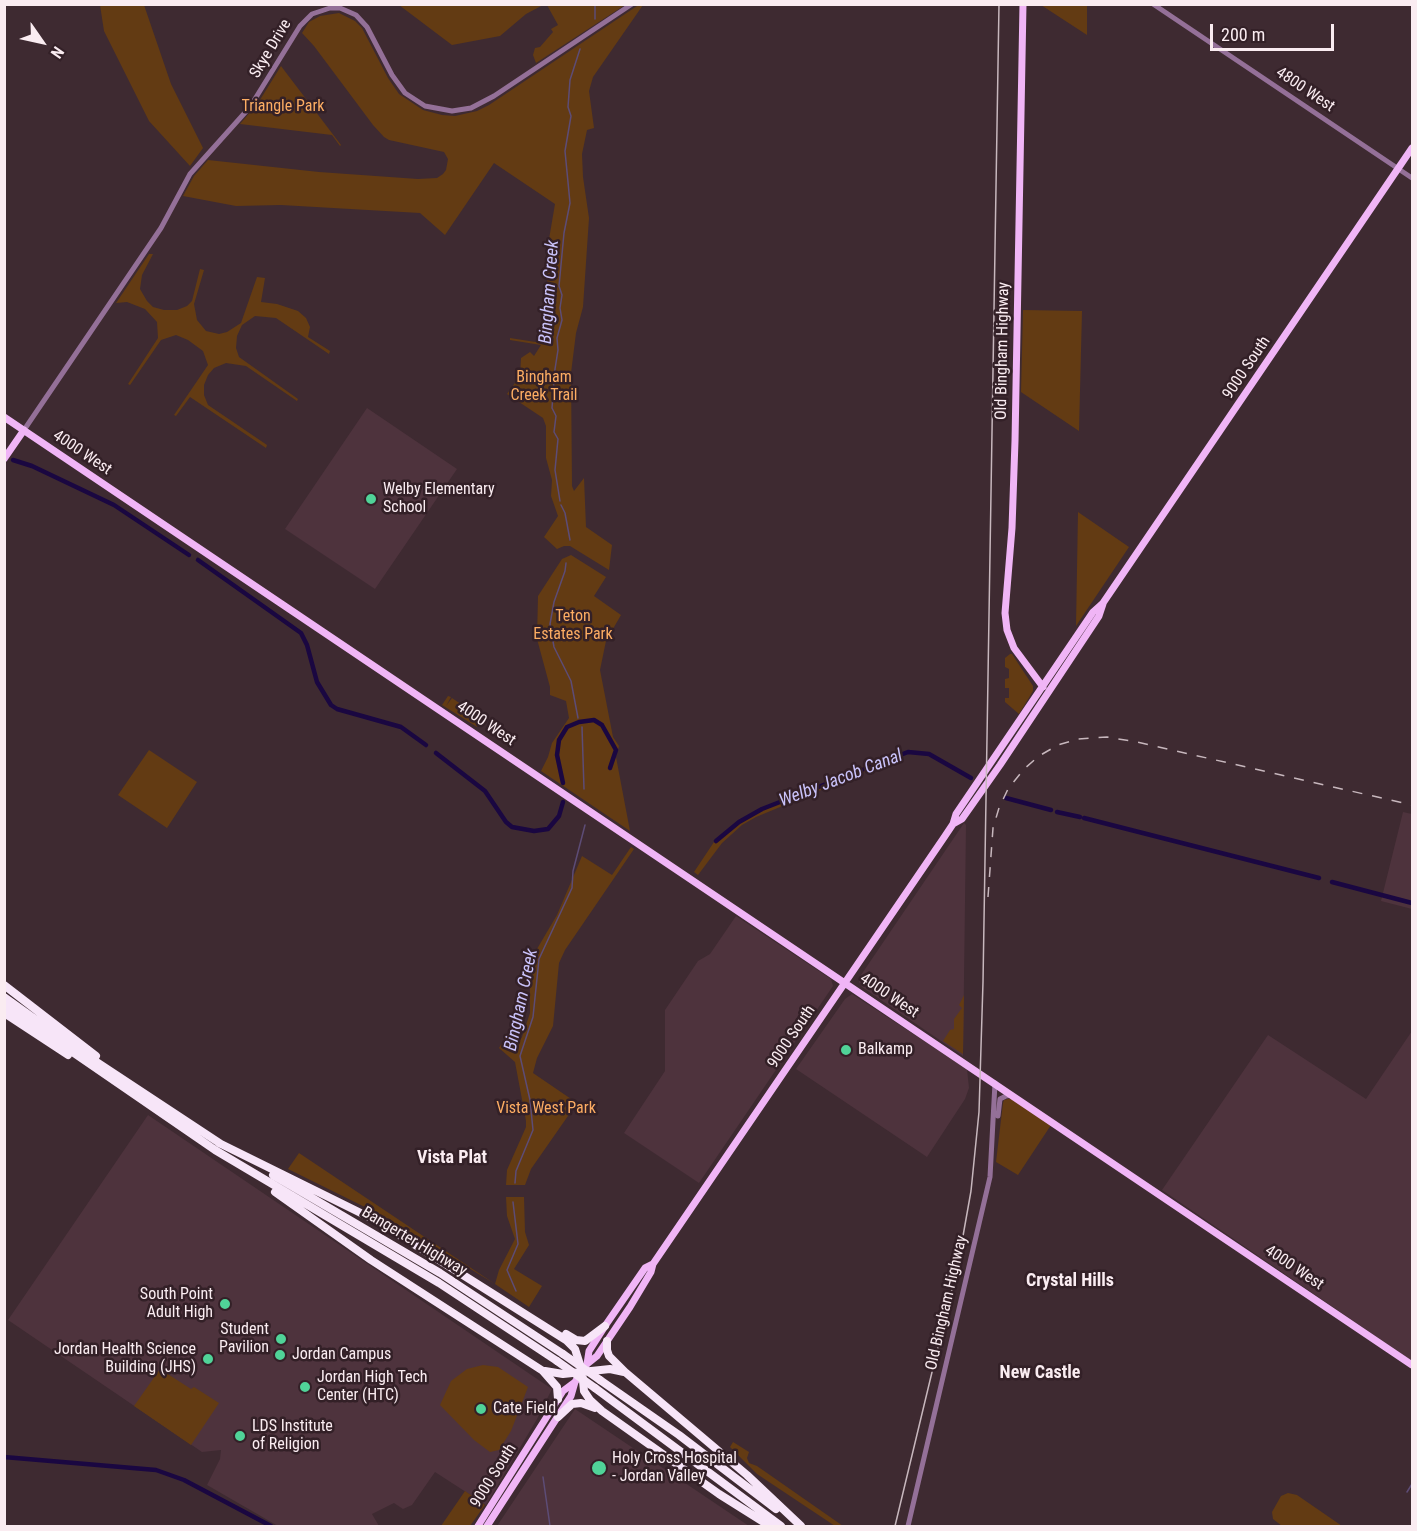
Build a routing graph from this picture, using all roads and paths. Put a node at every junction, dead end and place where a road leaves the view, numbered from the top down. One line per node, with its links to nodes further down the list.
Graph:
1 (632, 4): 8 (street, Skye Drive)
2 (1023, 4): 11 (main road, Old Bingham Highway)
3 (1153, 4): 5 (street, 4800 West)
4 (1413, 148): 5 (main road, 9000 South)
5 (1398, 169): 6 (street, 4800 West); 10 (main road, 9000 South)
6 (1413, 178)
7 (4, 417): 8 (main road, 4000 West)
8 (24, 430): 9 (main road, Skye Drive); 14 (main road, 4000 West)
9 (4, 459)
10 (1103, 603): 11 (main road, 9000 South); 12 (main road, 9000 South)
11 (1042, 687): 12 (main road); 13 (main road, 9000 South)
12 (1000, 765): 13 (main road, 9000 South)
13 (953, 824): 14 (main road, 9000 South)
14 (846, 983): 19 (main road, 4000 West); 24 (main road, 9000 South)
15 (4, 985): 20 (highway)
16 (4, 997): 20 (highway, Bangerter Highway)
17 (4, 1005): 20 (highway, Bangerter Highway)
18 (4, 1014): 20 (highway)
19 (995, 1083): 21 (main road, 4000 West); 22 (street, Old Bingham Highway)
20 (131, 1089): 23 (highway, Bangerter Highway)
21 (1014, 1096): 22 (street); 28 (main road, 4000 West)
22 (994, 1132): 41 (street, Old Bingham Highway)
23 (217, 1146): 25 (highway); 30 (highway); 39 (highway, Bangerter Highway, bridge); 40 (highway, Bangerter Highway, bridge)
24 (653, 1264): 26 (main road, 9000 South); 27 (main road, 9000 South)
25 (535, 1320): 26 (highway); 29 (highway)
26 (605, 1326): 29 (main road, 9000 South)
27 (607, 1341): 29 (main road, 9000 South); 31 (highway)
28 (1413, 1365)
29 (584, 1368): 30 (highway); 31 (highway); 32 (main road, 9000 South); 34 (highway)
30 (543, 1371): 33 (highway)
31 (625, 1372): 40 (highway)
32 (575, 1382): 33 (main road, 9000 South); 35 (main road, 9000 South)
33 (558, 1399): 36 (main road, 9000 South)
34 (602, 1411): 35 (highway); 38 (highway)
35 (558, 1417): 37 (main road, 9000 South)
36 (478, 1527)
37 (487, 1527)
38 (770, 1527)
39 (781, 1527)
40 (800, 1527)
41 (908, 1527)

